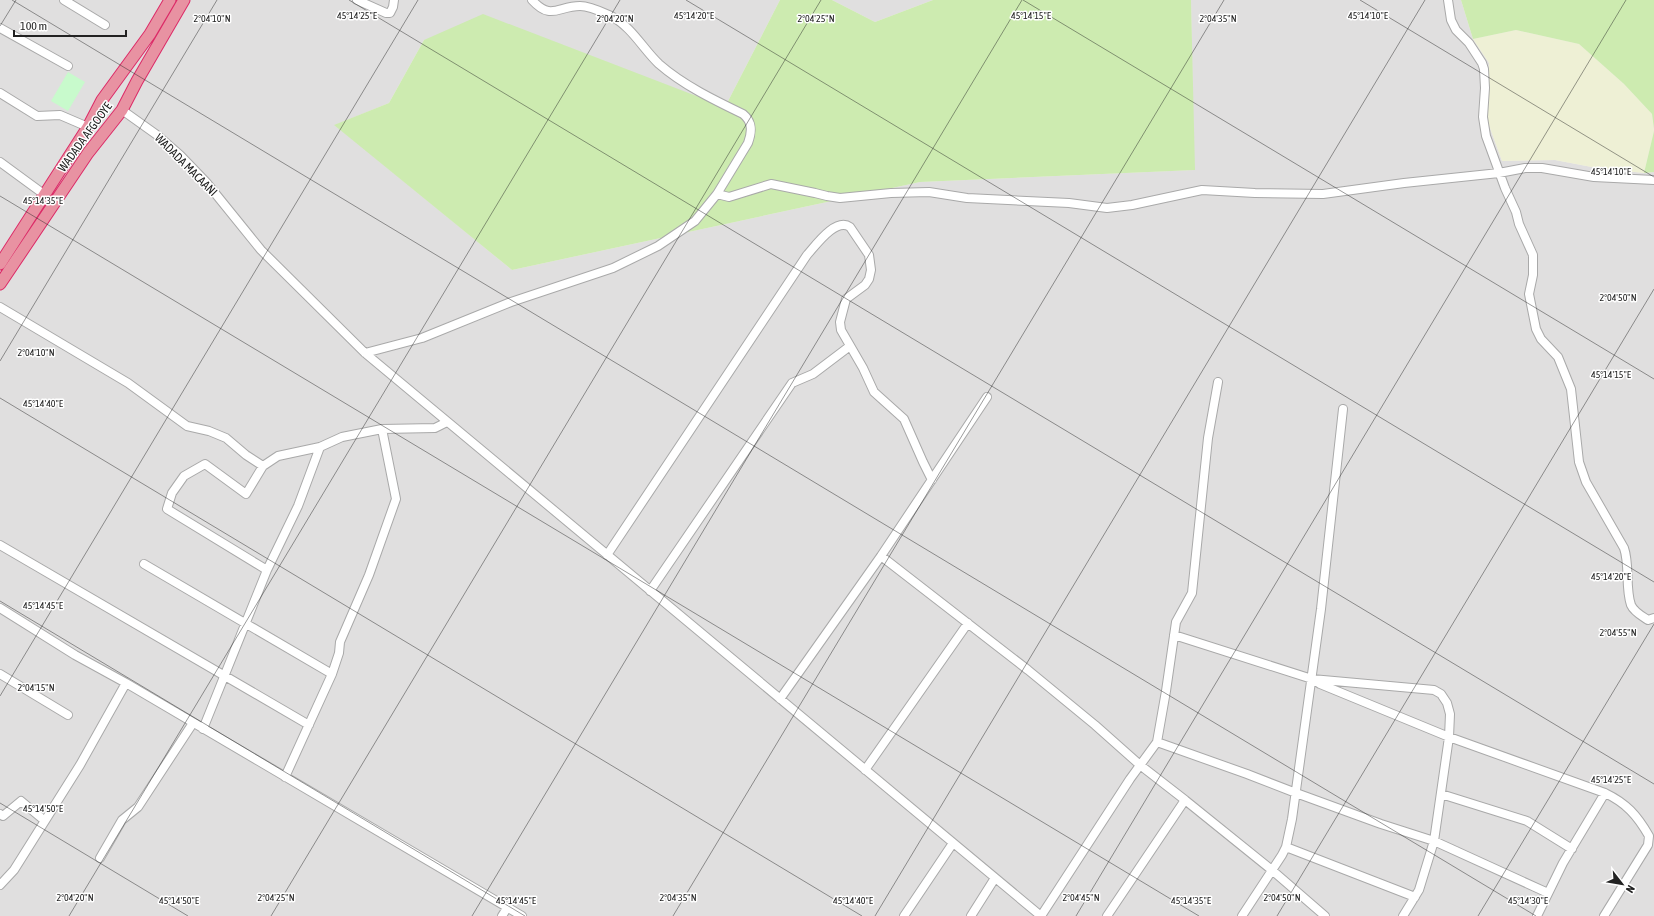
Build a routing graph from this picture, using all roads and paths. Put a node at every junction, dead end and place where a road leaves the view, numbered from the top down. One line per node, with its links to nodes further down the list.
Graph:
1 (64, 0): 8 (street)
2 (170, 0): 11 (highway, WADADA AFGOOYE)
3 (184, 0): 14 (highway, WADADA AFGOOYE)
4 (357, 0): 5 (street)
5 (394, 0)
6 (532, 0): 19 (street)
7 (1448, 0): 17 (street)
8 (105, 25)
9 (0, 28): 10 (street)
10 (68, 66)
11 (108, 90): 13 (highway, WADADA AFGOOYE); 14 (highway)
12 (0, 93): 15 (street)
13 (99, 106): 14 (highway); 15 (highway, WADADA AFGOOYE)
14 (121, 109): 22 (highway, WADADA AFGOOYE); 25 (street, WADADA MACAANI)
15 (88, 127): 20 (highway, WADADA AFGOOYE)
16 (0, 162): 20 (street)
17 (1499, 173): 18 (street); 19 (street); 41 (street)
18 (1654, 180)
19 (717, 194): 25 (street)
20 (45, 195): 21 (highway, WADADA AFGOOYE)
21 (0, 264)
22 (0, 284)
23 (0, 306): 32 (street)
24 (850, 346): 33 (street); 35 (street); 39 (street)
25 (365, 353): 29 (street, WADADA MACAANI)
26 (1218, 382): 44 (street)
27 (987, 397): 33 (street)
28 (1343, 409): 48 (street)
29 (447, 422): 30 (street); 35 (street, WADADA MACAANI)
30 (382, 429): 31 (street); 46 (street)
31 (320, 447): 32 (street); 38 (street)
32 (263, 466): 38 (street)
33 (932, 480): 36 (street)
34 (0, 545): 47 (street)
35 (607, 555): 39 (street, WADADA MACAANI)
36 (881, 556): 43 (street); 50 (street)
37 (144, 564): 42 (street)
38 (267, 570): 42 (street)
39 (650, 591): 50 (street, WADADA MACAANI)
40 (0, 608): 49 (street)
41 (1654, 618)
42 (246, 622): 46 (street); 47 (street)
43 (968, 623): 57 (street); 58 (street)
44 (1174, 635): 48 (street); 56 (street)
45 (0, 674): 51 (street)
46 (332, 674): 53 (street)
47 (224, 676): 53 (street); 54 (street)
48 (1312, 679): 55 (street); 55 (street); 60 (street)
49 (126, 682): 52 (street); 65 (street)
50 (780, 698): 58 (street, WADADA MACAANI)
51 (68, 715)
52 (193, 723): 54 (street); 70 (street)
53 (309, 725): 59 (street)
54 (203, 729): 59 (street)
55 (1449, 737): 61 (street); 62 (street)
56 (1157, 742): 57 (street); 60 (street)
57 (1140, 765): 63 (street); 81 (street)
58 (865, 770): 67 (street, WADADA MACAANI)
59 (285, 777): 76 (street)
60 (1296, 793): 66 (street); 68 (street)
61 (1604, 793): 69 (street); 87 (street)
62 (1441, 794): 66 (street); 69 (street)
63 (1185, 800): 71 (street); 82 (street)
64 (1, 817): 65 (street)
65 (45, 821): 73 (street)
66 (1434, 841): 74 (street); 75 (street)
67 (953, 843): 72 (street, WADADA MACAANI); 79 (street)
68 (1286, 848): 71 (street); 75 (street)
69 (1572, 849): 74 (street)
70 (100, 858)
71 (1273, 871): 83 (street); 84 (street)
72 (995, 878): 80 (street); 81 (street, WADADA MACAANI)
73 (0, 885)
74 (1548, 893): 86 (street)
75 (1415, 897): 85 (street)
76 (507, 908): 77 (street); 78 (street)
77 (502, 916)
78 (522, 916)
79 (904, 916)
80 (971, 916)
81 (1041, 916)
82 (1107, 916)
83 (1242, 916)
84 (1325, 916)
85 (1403, 916)
86 (1536, 916)
87 (1604, 916)

